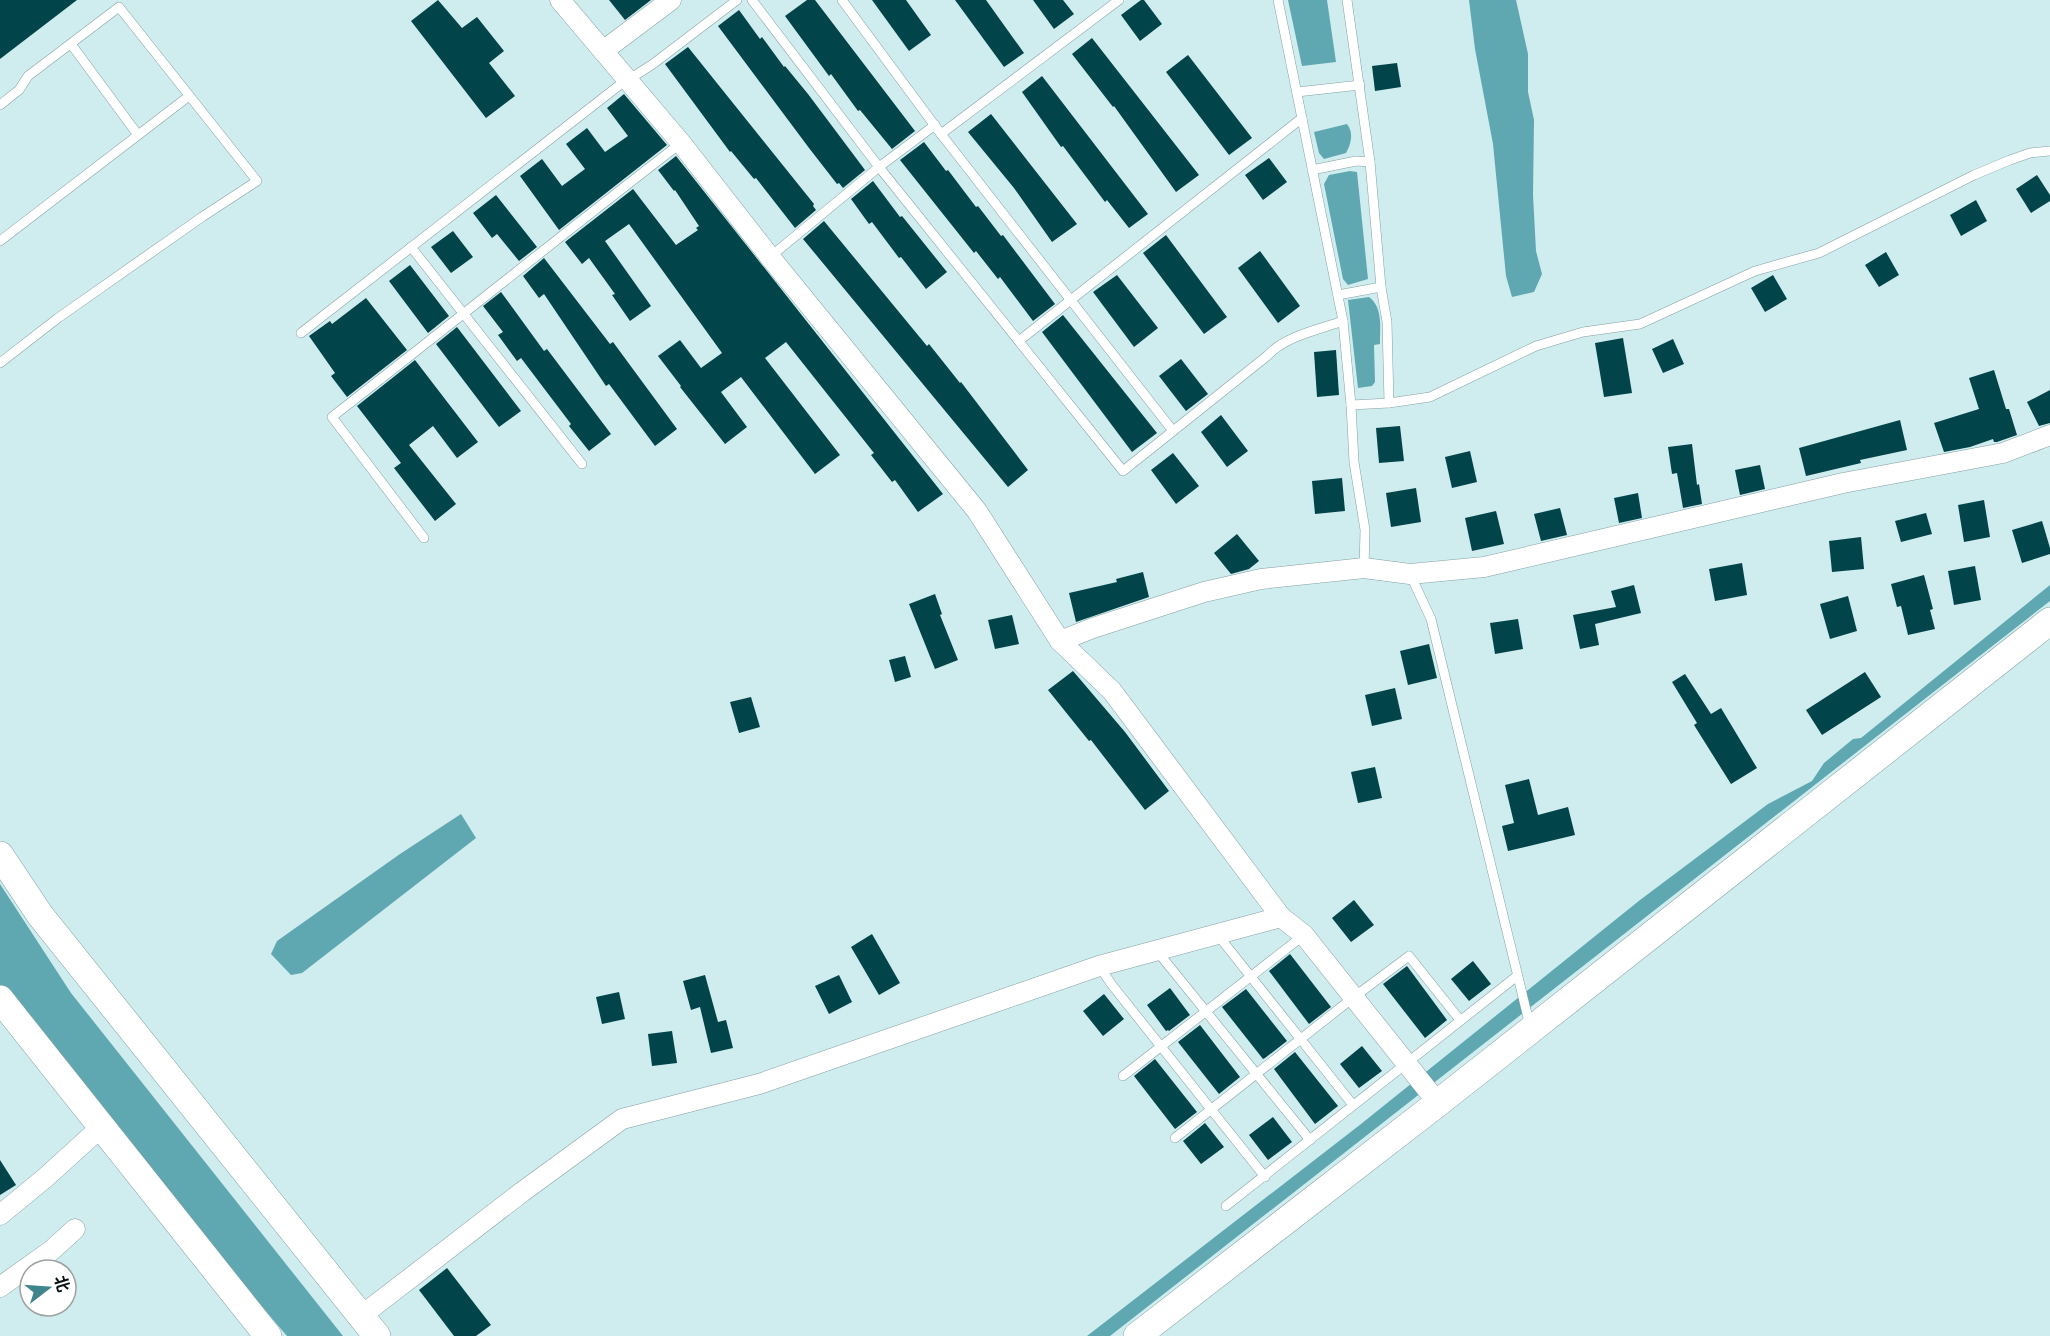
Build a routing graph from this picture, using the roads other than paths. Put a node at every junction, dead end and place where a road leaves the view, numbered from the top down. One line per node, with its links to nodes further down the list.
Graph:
1 (560, 0): 10 (street)
2 (671, 0): 10 (street)
3 (737, 0): 11 (lane)
4 (752, 0): 23 (lane)
5 (842, 0): 17 (lane)
6 (1119, 0): 18 (lane)
7 (1278, 0): 13 (lane)
8 (1347, 0): 12 (lane)
9 (71, 44): 14 (lane); 15 (lane); 19 (lane)
10 (603, 51): 11 (street)
11 (629, 80): 20 (street); 26 (lane)
12 (1360, 85): 13 (lane); 22 (lane)
13 (1297, 92): 16 (lane)
14 (189, 96): 19 (lane); 36 (lane)
15 (0, 105)
16 (1302, 118): 24 (lane); 30 (lane)
17 (935, 125): 18 (lane); 23 (lane)
18 (941, 134): 30 (lane)
19 (138, 135): 25 (lane)
20 (681, 143): 27 (street); 31 (lane)
21 (2050, 151): 37 (lane)
22 (1370, 162): 24 (lane); 28 (lane)
23 (879, 167): 27 (lane); 34 (lane)
24 (1312, 170): 29 (lane)
25 (0, 241)
26 (411, 247): 31 (lane); 33 (lane)
27 (770, 257): 46 (street)
28 (1382, 287): 29 (lane); 37 (lane)
29 (1338, 295): 32 (lane)
30 (1072, 299): 34 (lane); 39 (lane)
31 (463, 315): 41 (lane); 42 (lane)
32 (1343, 321): 38 (lane); 39 (lane)
33 (301, 333)
34 (1020, 340): 39 (lane)
35 (0, 350): 36 (lane)
36 (3, 361)
37 (1389, 403): 38 (lane)
38 (1352, 405): 43 (lane)
39 (1173, 431)
40 (2050, 435): 44 (street)
41 (582, 464)
42 (424, 538)
43 (1364, 568): 44 (street); 46 (street)
44 (1410, 574): 54 (lane)
45 (2050, 621): 59 (street)
46 (1060, 641): 48 (street)
47 (0, 855): 76 (street)
48 (1281, 917): 49 (street); 50 (street)
49 (1217, 934): 51 (street); 53 (lane)
50 (1304, 935): 53 (lane); 55 (street)
51 (1157, 951): 52 (street); 57 (lane)
52 (1099, 966): 61 (lane); 76 (street)
53 (1251, 976): 57 (lane); 60 (lane)
54 (1517, 976): 58 (lane); 59 (lane)
55 (1354, 997): 58 (lane); 60 (lane); 62 (street)
56 (0, 999): 68 (street)
57 (1206, 1011): 61 (lane); 63 (lane)
58 (1460, 1020): 62 (lane)
59 (1529, 1022): 65 (street)
60 (1301, 1040): 63 (lane); 66 (lane)
61 (1161, 1046): 64 (lane); 67 (lane)
62 (1411, 1070): 65 (street); 66 (lane)
63 (1257, 1074): 67 (lane); 70 (lane)
64 (1124, 1076)
65 (1435, 1099): 78 (street)
66 (1353, 1106): 70 (lane)
67 (1212, 1109): 69 (lane); 71 (lane)
68 (99, 1123): 73 (street); 77 (street)
69 (1175, 1138)
70 (1310, 1140): 71 (lane)
71 (1265, 1177): 72 (lane)
72 (1226, 1206)
73 (0, 1215)
74 (75, 1229): 75 (street)
75 (0, 1287)
76 (369, 1326)
77 (268, 1336)
78 (1137, 1336)

